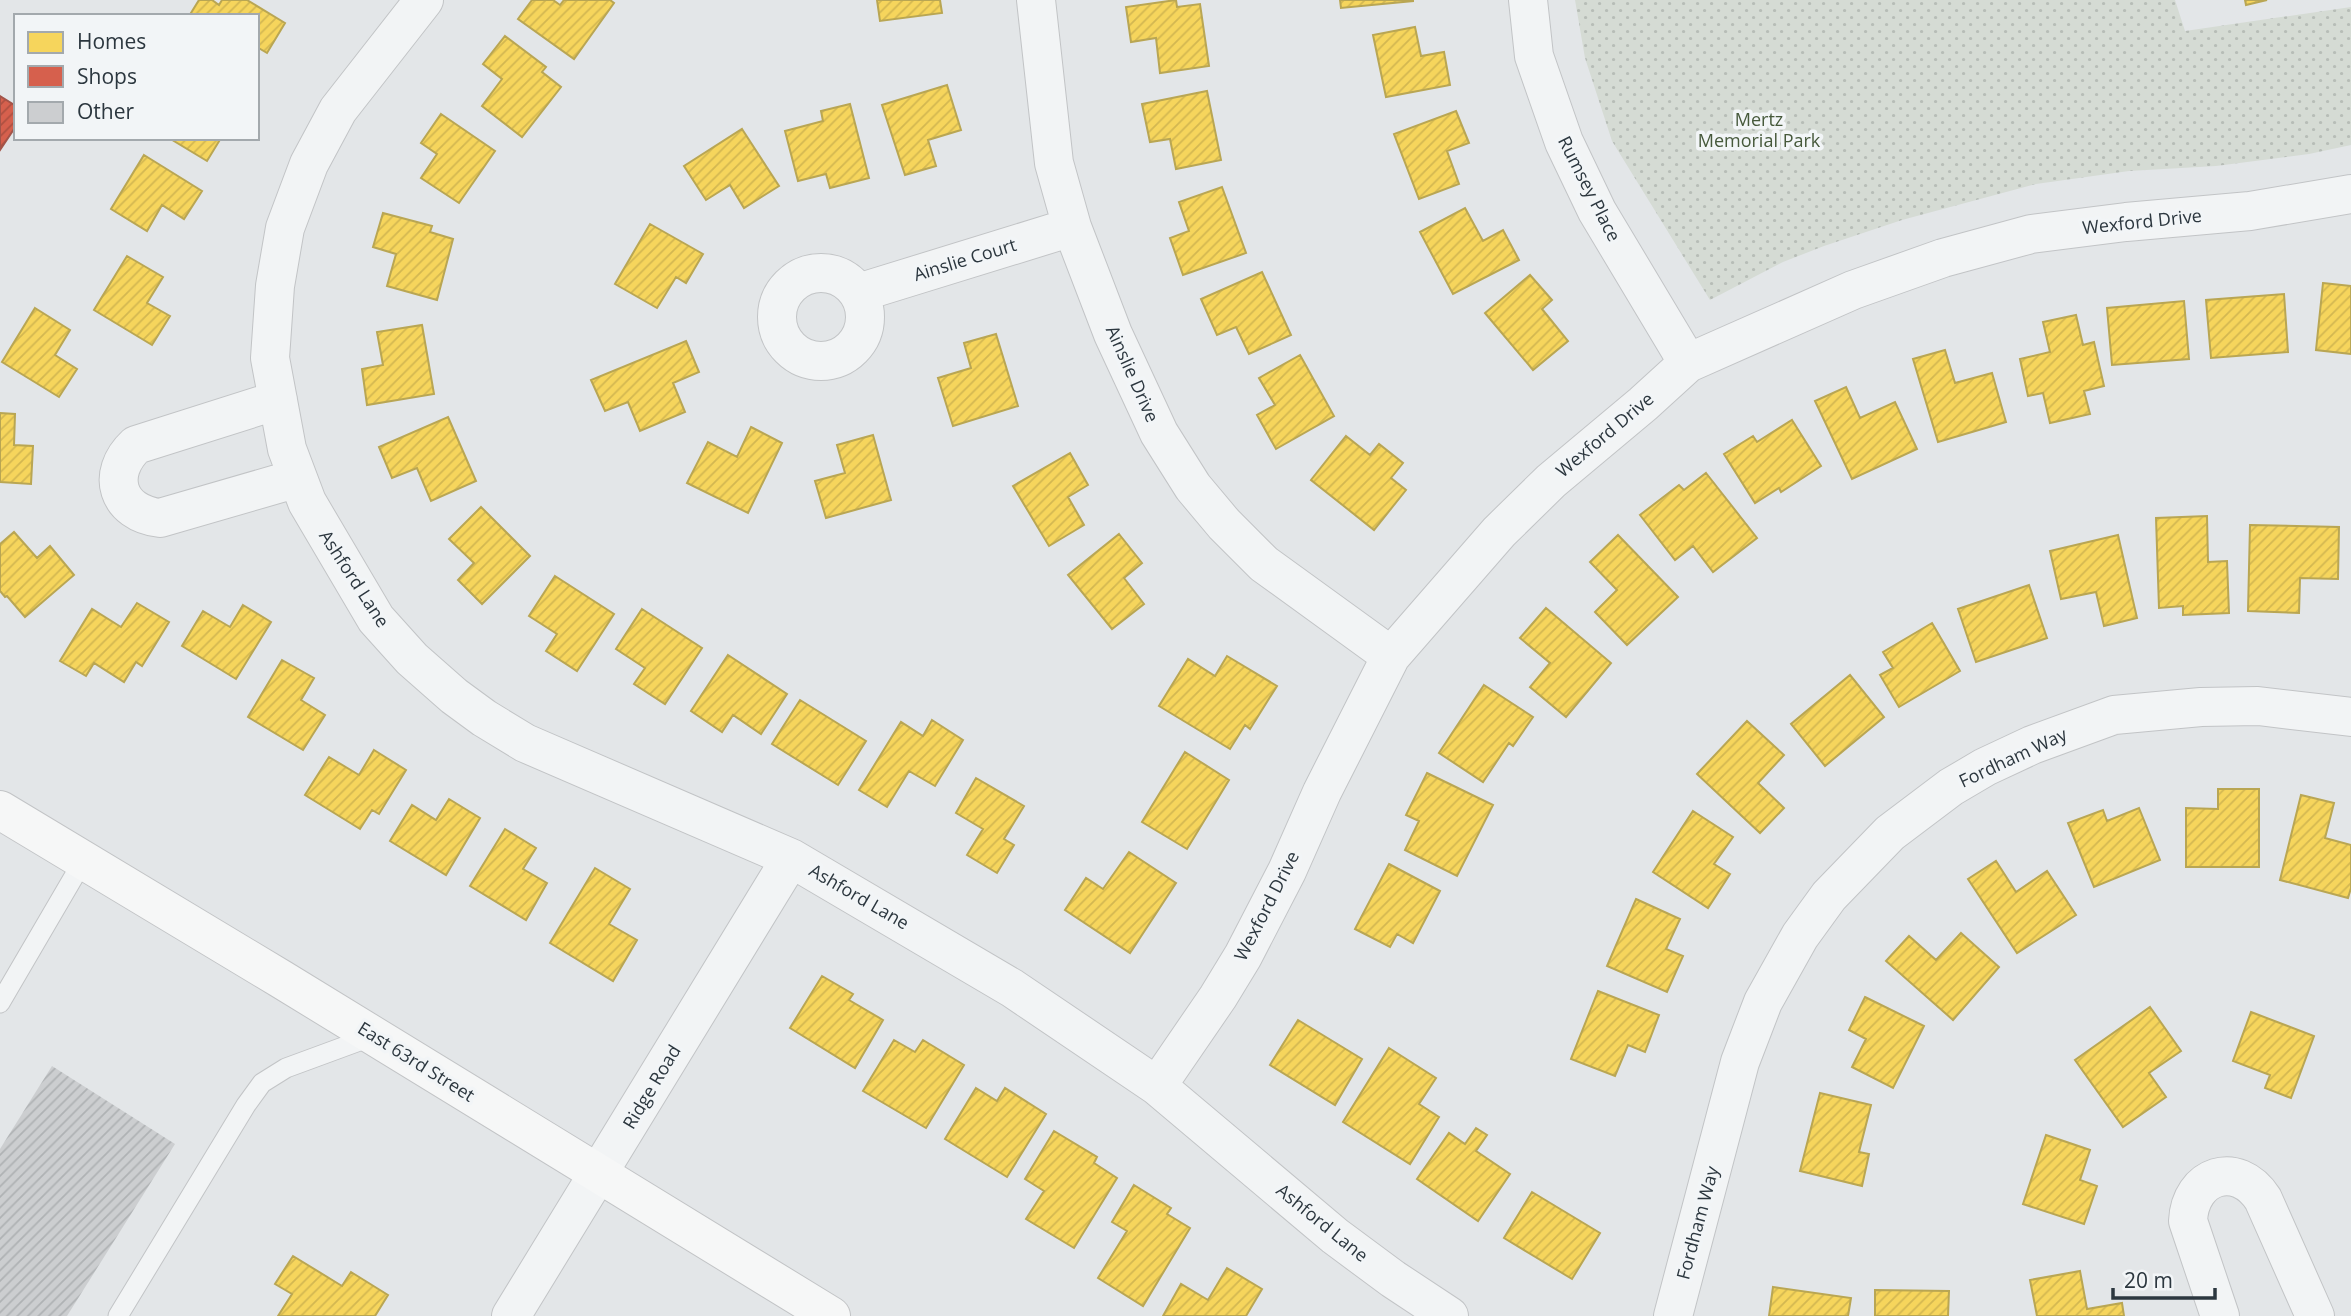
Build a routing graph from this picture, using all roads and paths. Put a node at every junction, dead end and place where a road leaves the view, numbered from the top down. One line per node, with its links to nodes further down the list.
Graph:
1 (424, 0): 8 (street, Ashford Lane)
2 (1036, 0): 5 (street, Ainslie Drive)
3 (1528, 0): 7 (street, Rumsey Place)
4 (2351, 194): 7 (street, Wexford Drive)
5 (1072, 227): 6 (street, Ainslie Court); 10 (street, Ainslie Drive)
6 (858, 293)
7 (1688, 363): 10 (street, Wexford Drive)
8 (278, 400): 9 (street, Ashford Lane); 9 (street)
9 (298, 478): 13 (street, Ashford Lane)
10 (1391, 656): 17 (street, Wexford Drive)
11 (2351, 717): 23 (street, Fordham Way)
12 (0, 810): 14 (main road, East 63rd Street)
13 (791, 858): 17 (street, Ashford Lane); 18 (street, Ridge Road)
14 (83, 861): 15 (lane); 16 (main road, East 63rd Street)
15 (0, 1003)
16 (373, 1036): 18 (main road, East 63rd Street); 19 (lane)
17 (1157, 1086): 22 (street, Ashford Lane)
18 (598, 1175): 20 (street, Ridge Road); 21 (main road, East 63rd Street)
19 (118, 1316)
20 (511, 1316)
21 (831, 1316)
22 (1450, 1316)
23 (1673, 1316)
24 (2220, 1316): 25 (street)
25 (2315, 1316)

